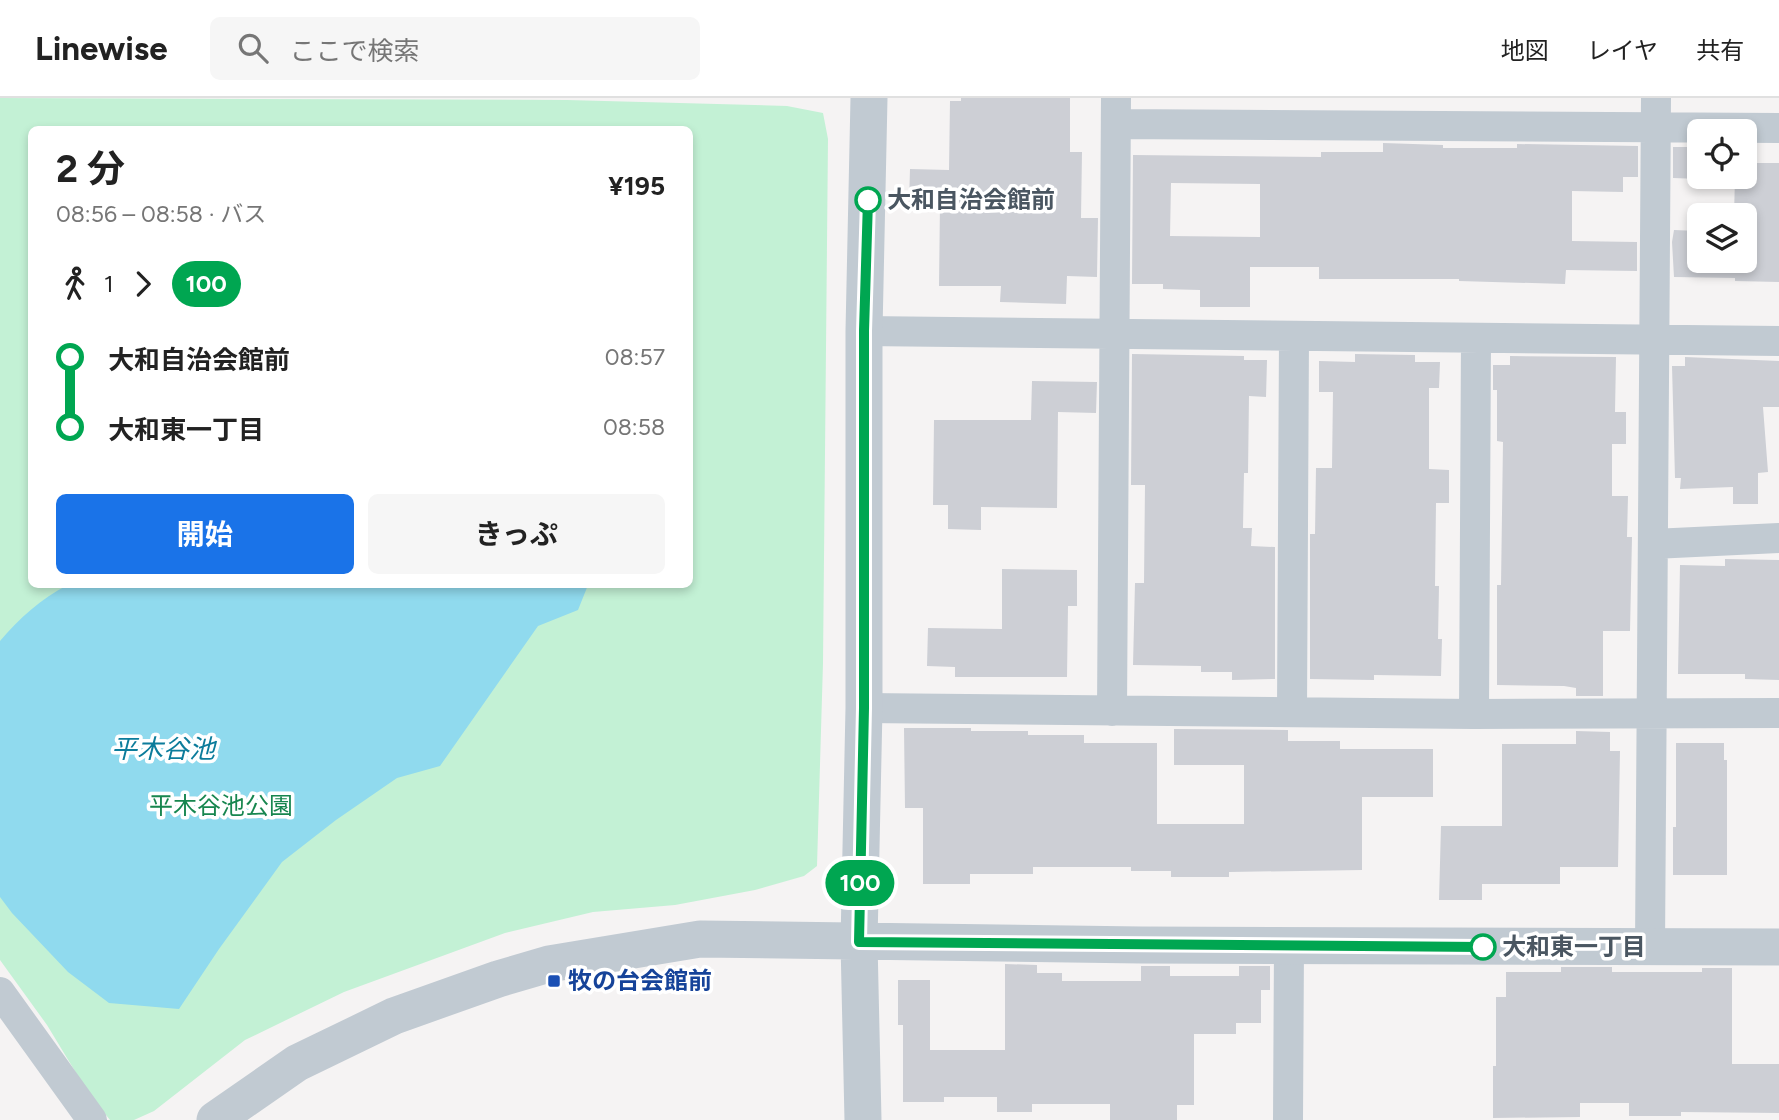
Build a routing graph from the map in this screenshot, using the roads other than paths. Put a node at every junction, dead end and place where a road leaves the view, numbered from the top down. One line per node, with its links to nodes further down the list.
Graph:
1 (869, 98): 5 (street)
2 (1116, 111): 3 (street); 6 (street)
3 (1656, 113): 4 (street); 9 (street)
4 (1779, 128)
5 (864, 331): 6 (street); 13 (street)
6 (1115, 334): 7 (street); 14 (street)
7 (1294, 336): 8 (street); 15 (street)
8 (1476, 338): 9 (street); 17 (street)
9 (1654, 340): 10 (street); 12 (street)
10 (1779, 341)
11 (1779, 538): 12 (street)
12 (1653, 544): 18 (street)
13 (864, 708): 14 (street); 19 (street)
14 (1112, 711): 15 (street)
15 (1292, 712): 17 (street)
16 (1779, 713): 18 (street)
17 (1474, 714): 18 (street)
18 (1651, 714): 21 (street)
19 (859, 942): 20 (street); 25 (street); 26 (street)
20 (1289, 946): 21 (street); 27 (street)
21 (1650, 947): 22 (street)
22 (1779, 947)
23 (0, 992): 24 (street)
24 (92, 1120)
25 (215, 1120)
26 (863, 1120)
27 (1288, 1120)

